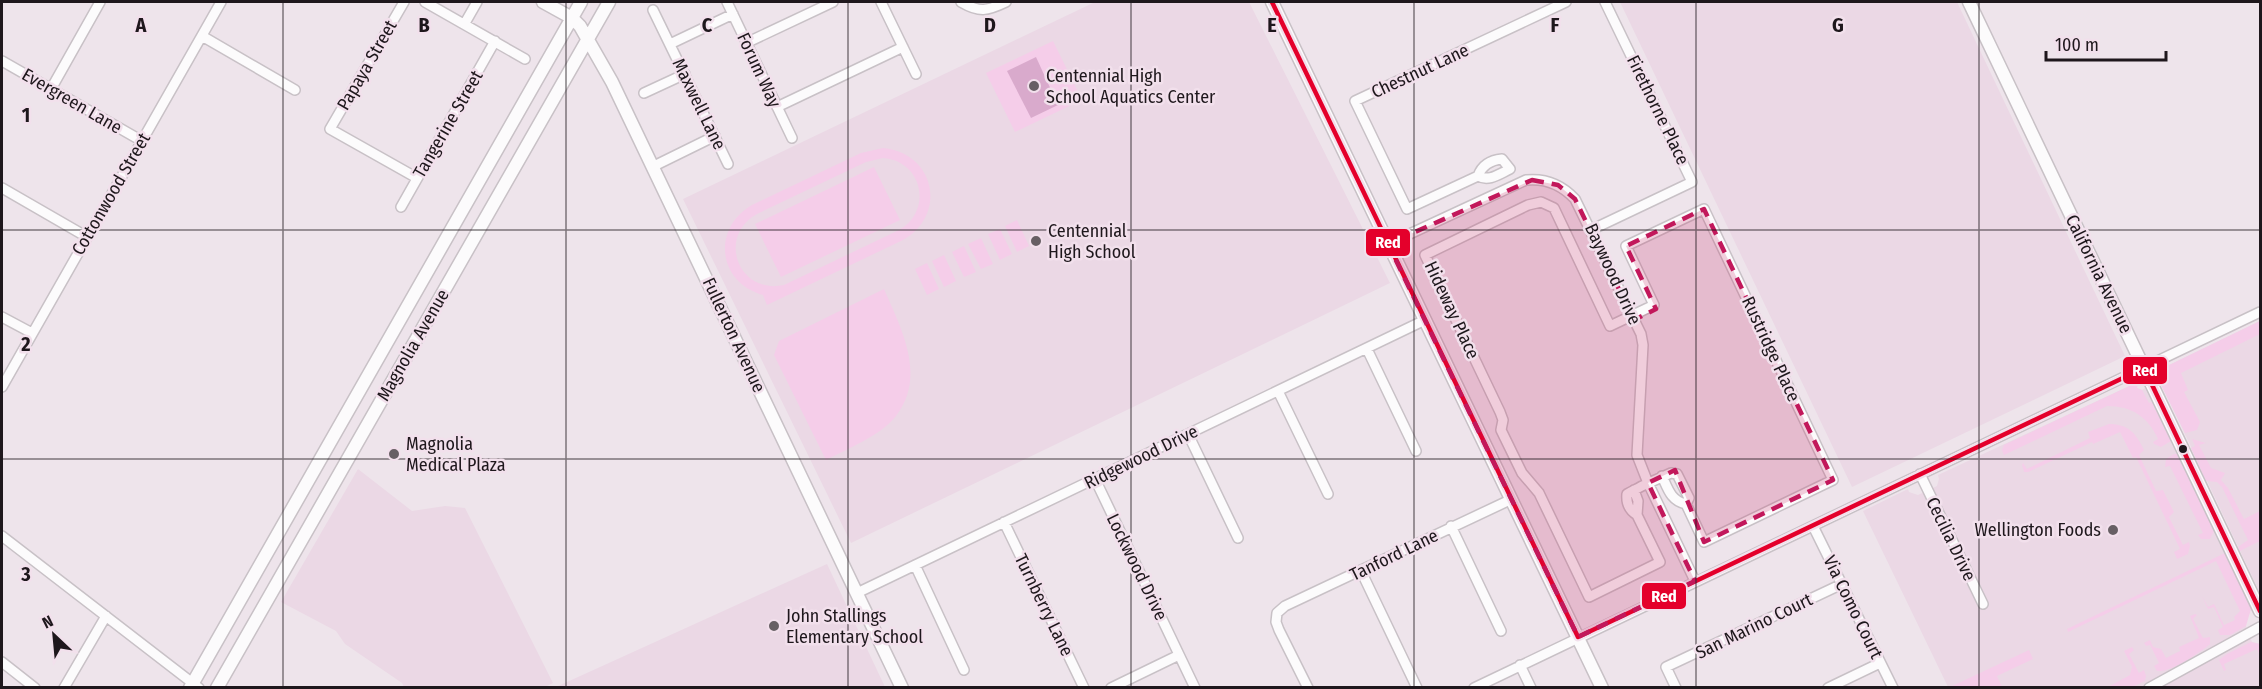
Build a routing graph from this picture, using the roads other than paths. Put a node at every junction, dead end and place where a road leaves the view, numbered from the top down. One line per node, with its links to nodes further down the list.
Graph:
1 (100, 2): 32 (street)
2 (221, 2): 22 (street, Cottonwood Street)
3 (404, 2): 45 (street, Papaya Street)
4 (425, 2): 21 (street)
5 (477, 2): 21 (street)
6 (543, 2): 20 (main road, Fullerton Avenue)
7 (581, 2): 20 (main road, Magnolia Avenue)
8 (609, 2): 23 (main road, Magnolia Avenue)
9 (727, 2): 19 (street, Forum Way)
10 (833, 2): 25 (street)
11 (881, 2): 27 (street)
12 (1006, 2): 17 (street)
13 (1272, 2): 51 (main road)
14 (1566, 2): 43 (street, Chestnut Lane)
15 (1605, 2): 49 (street, Firethorne Place)
16 (1969, 2): 58 (main road, California Avenue)
17 (965, 4)
18 (653, 10): 26 (street, Maxwell Lane)
19 (733, 14): 25 (street, Forum Way); 26 (street)
20 (572, 18): 23 (main road, Fullerton Avenue); 40 (main road, Magnolia Avenue)
21 (465, 23): 24 (street)
22 (202, 36): 33 (street); 38 (street, Cottonwood Street)
23 (588, 38): 41 (main road, Fullerton Avenue); 44 (main road, Magnolia Avenue)
24 (495, 41): 28 (street); 45 (street, Tangerine Street)
25 (746, 43): 35 (street, Forum Way)
26 (670, 44): 30 (street, Maxwell Lane)
27 (903, 46): 31 (street); 35 (street)
28 (525, 59)
29 (2, 61): 32 (street, Evergreen Lane)
30 (685, 74): 34 (street); 36 (street, Maxwell Lane)
31 (916, 74)
32 (51, 89): 38 (street, Evergreen Lane)
33 (295, 90)
34 (644, 93)
35 (777, 107): 37 (street, Forum Way)
36 (715, 136): 39 (street, Maxwell Lane); 41 (street)
37 (792, 138)
38 (142, 141): 50 (street, Cottonwood Street)
39 (728, 164)
40 (488, 166): 44 (main road); 62 (main road, Magnolia Avenue)
41 (654, 166): 81 (main road, Fullerton Avenue)
42 (1510, 169): 43 (street, Chestnut Lane); 43 (street, Chestnut Lane); 46 (street)
43 (1478, 176)
44 (508, 177): 63 (main road, Magnolia Avenue)
45 (417, 178): 48 (street, Tangerine Street)
46 (1515, 184): 49 (street, Baywood Drive); 51 (street, Baywood Drive)
47 (2, 188): 50 (street)
48 (400, 207)
49 (1591, 230): 53 (street, Baywood Drive)
50 (87, 237): 56 (street, Cottonwood Street)
51 (1388, 244): 55 (main road)
52 (2260, 312): 58 (street)
53 (1632, 315): 68 (street, Baywood Drive); 68 (street, Hideway Place); 71 (street, Rustridge Place)
54 (2, 317): 56 (street)
55 (1425, 320): 57 (street, Ridgewood Drive); 70 (main road)
56 (32, 333): 59 (street, Cottonwood Street)
57 (1367, 349): 60 (street, Ridgewood Drive); 64 (street)
58 (2144, 368): 65 (street); 83 (main road, California Avenue)
59 (2, 387)
60 (1278, 391): 61 (street, Ridgewood Drive); 69 (street)
61 (1188, 434): 67 (street, Ridgewood Drive); 76 (street)
62 (332, 440): 63 (main road); 93 (main road, Magnolia Avenue)
63 (352, 451): 96 (main road, Magnolia Avenue)
64 (1416, 451)
65 (1920, 474): 74 (street); 82 (street, Cecilia Drive)
66 (1662, 477): 68 (street); 71 (street, Rustridge Place); 71 (street, Rustridge Place)
67 (1095, 479): 72 (street, Ridgewood Drive); 88 (street, Lockwood Drive)
68 (1648, 483): 79 (street, Baywood Drive)
69 (1328, 494)
70 (1512, 499): 73 (street, Tanford Lane); 87 (main road)
71 (1686, 504)
72 (1004, 522): 77 (street, Ridgewood Drive); 98 (street, Turnberry Lane)
73 (1451, 526): 78 (street, Tanford Lane); 86 (street)
74 (1813, 526): 79 (street); 80 (street, Via Como Court)
75 (2, 536): 84 (street)
76 (1238, 538)
77 (915, 565): 81 (street, Ridgewood Drive); 92 (street)
78 (1361, 571): 101 (street, Tanford Lane); 102 (street)
79 (1695, 581): 87 (street)
80 (1842, 584): 90 (street, Via Como Court); 106 (street, San Marino Court)
81 (857, 593): 97 (main road, Fullerton Avenue)
82 (1983, 604)
83 (2260, 611)
84 (106, 616): 93 (street); 95 (street)
85 (2260, 627): 109 (street)
86 (1501, 632)
87 (1578, 637): 91 (street); 105 (main road)
88 (1179, 655): 99 (street); 100 (street, Lockwood Drive)
89 (2, 662): 94 (street)
90 (1880, 663): 107 (street); 108 (street, Via Como Court)
91 (1520, 665): 103 (street); 104 (street)
92 (964, 670)
93 (194, 686)
94 (35, 687)
95 (64, 687)
96 (217, 687)
97 (902, 687)
98 (1084, 687)
99 (1111, 687)
100 (1195, 687)
101 (1308, 687)
102 (1417, 687)
103 (1474, 687)
104 (1531, 687)
105 (1602, 687)
106 (1676, 687)
107 (1828, 687)
108 (1893, 687)
109 (2149, 687)

